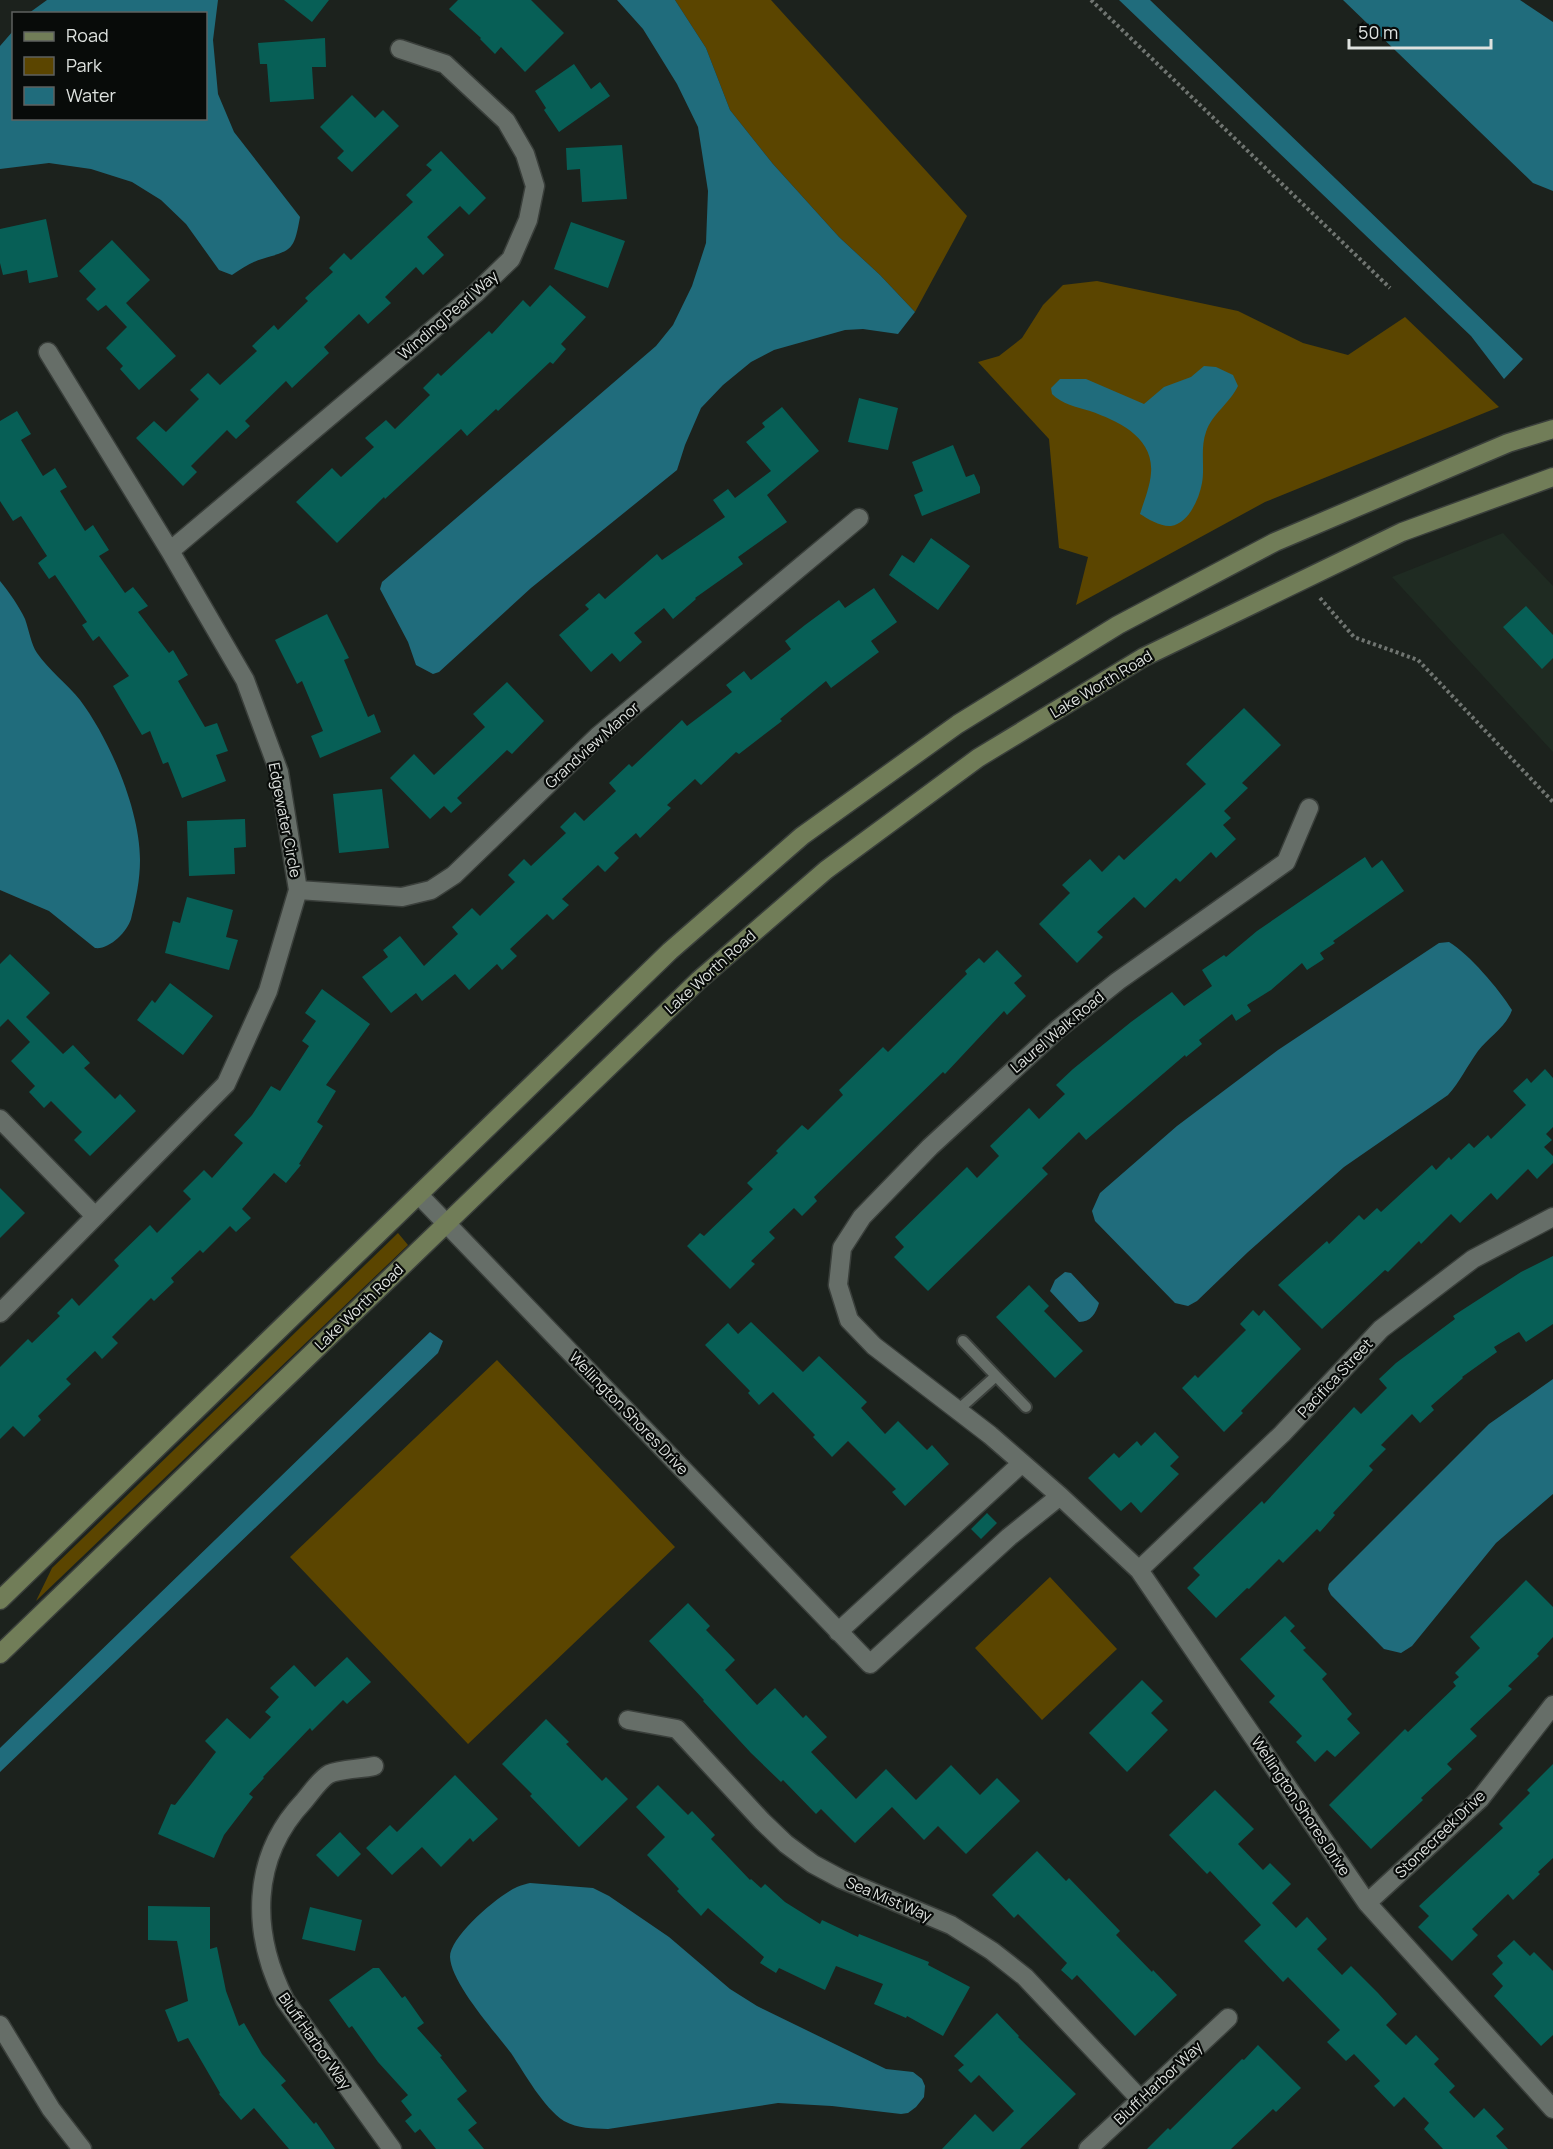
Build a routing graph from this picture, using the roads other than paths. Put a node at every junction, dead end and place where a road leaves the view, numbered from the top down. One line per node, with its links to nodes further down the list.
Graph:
1 (399, 49): 6 (street, Winding Pearl Way)
2 (48, 352): 6 (street, Edgewater Circle)
3 (1553, 429): 10 (street)
4 (1553, 477): 13 (street, Lake Worth Road)
5 (859, 518): 8 (street, Grandview Manor)
6 (170, 551): 8 (street, Edgewater Circle)
7 (1309, 808): 14 (street, Laurel Walk Road)
8 (298, 890): 11 (street, Edgewater Circle)
9 (0, 1119): 11 (street)
10 (419, 1195): 13 (street, Wellington Shores Drive); 23 (street)
11 (95, 1216): 15 (street, Edgewater Circle)
12 (1553, 1217): 22 (street, Pacifica Street)
13 (446, 1222): 24 (street, Wellington Shores Drive); 25 (street, Lake Worth Road)
14 (838, 1285): 19 (street, Wellington Shores Drive)
15 (0, 1313)
16 (963, 1341): 17 (lane)
17 (996, 1376): 18 (lane); 19 (lane)
18 (1026, 1407)
19 (958, 1410): 20 (street, Wellington Shores Drive)
20 (1022, 1463): 21 (street, Wellington Shores Drive); 24 (street)
21 (1060, 1496): 22 (street, Wellington Shores Drive); 24 (street, Wellington Shores Drive)
22 (1139, 1570): 29 (street, Wellington Shores Drive)
23 (0, 1600)
24 (838, 1632)
25 (0, 1654)
26 (1553, 1705): 29 (street, Stonecreek Drive)
27 (628, 1720): 32 (street, Sea Mist Way)
28 (374, 1766): 35 (street, Bluff Harbor Way)
29 (1367, 1903): 33 (street, Wellington Shores Drive)
30 (1228, 2018): 32 (street, Bluff Harbor Way)
31 (0, 2025): 34 (street)
32 (1141, 2100): 36 (street, Bluff Harbor Way)
33 (1553, 2109)
34 (82, 2149)
35 (392, 2149)
36 (1088, 2149)

